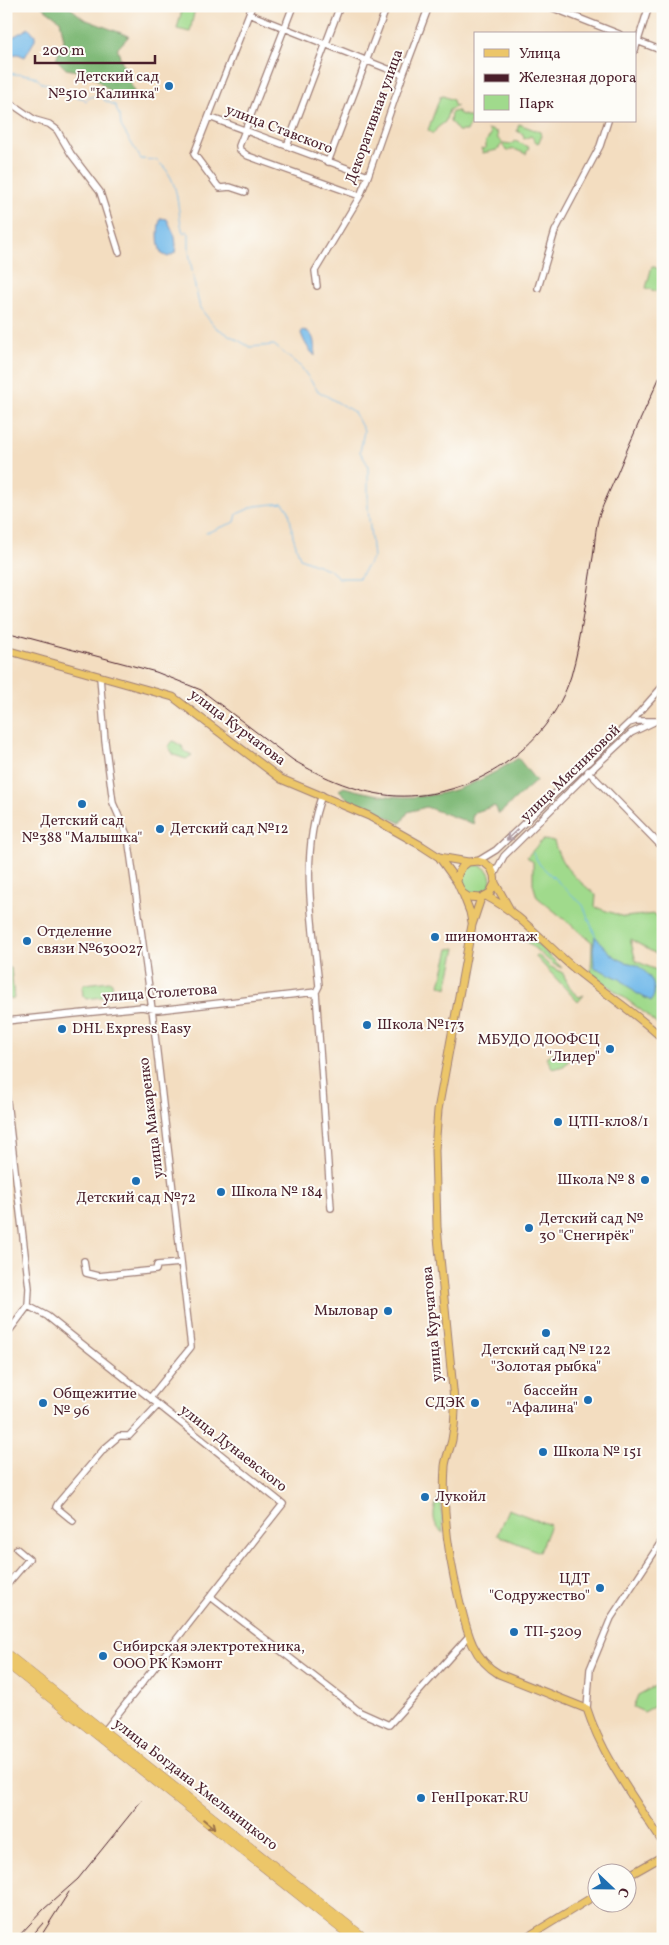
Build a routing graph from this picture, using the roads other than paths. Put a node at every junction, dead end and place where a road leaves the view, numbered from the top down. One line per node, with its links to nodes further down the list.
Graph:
1 (252, 6): 8 (street)
2 (293, 6): 9 (street)
3 (340, 6): 12 (street)
4 (388, 6): 14 (street)
5 (429, 6): 15 (street, Декоративная улица)
6 (548, 6): 10 (street)
7 (649, 6): 11 (street)
8 (249, 14): 9 (street); 17 (street)
9 (284, 28): 12 (street); 19 (street)
10 (614, 32)
11 (637, 41): 13 (street)
12 (326, 45): 14 (street); 20 (street)
13 (663, 51)
14 (367, 61): 15 (street); 21 (street)
15 (403, 75): 22 (street, Декоративная улица)
16 (6, 100): 25 (street)
17 (209, 117): 19 (street, улица Ставского); 23 (street)
18 (608, 122): 27 (street)
19 (245, 131): 20 (street, улица Ставского); 24 (street)
20 (287, 146): 21 (street, улица Ставского)
21 (328, 162): 22 (street, улица Ставского)
22 (368, 176): 24 (street, Декоративная улица)
23 (245, 192)
24 (360, 196): 26 (street, Декоративная улица)
25 (119, 252)
26 (316, 286)
27 (538, 288)
28 (6, 650): 29 (main road, улица Курчатова)
29 (100, 677): 35 (main road, улица Курчатова); 48 (street, улица Макаренко)
30 (663, 686): 32 (street, улица Мясниковой)
31 (659, 721): 32 (street, улица Мясниковой); 34 (street, улица Мясниковой)
32 (629, 723): 33 (street, улица Мясниковой)
33 (584, 767): 34 (street); 38 (street, улица Мясниковой, one-way to 38)
34 (589, 772): 36 (street); 40 (street, улица Мясниковой)
35 (322, 796): 37 (main road, улица Курчатова); 47 (street)
36 (663, 848)
37 (438, 857): 39 (main road, улица Курчатова); 41 (main road, улица Курчатова)
38 (478, 861): 39 (main road); 40 (main road)
39 (468, 862): 41 (main road)
40 (494, 874): 42 (main road)
41 (457, 882): 43 (main road)
42 (495, 883): 44 (main road); 45 (main road)
43 (462, 893): 44 (main road); 46 (main road)
44 (484, 897): 45 (main road); 46 (main road, улица Курчатова)
45 (512, 912): 50 (main road)
46 (472, 924): 64 (main road, улица Курчатова)
47 (316, 992): 48 (street, улица Столетова); 52 (street)
48 (152, 1009): 49 (street, улица Столетова); 54 (street, улица Макаренко)
49 (6, 1021)
50 (663, 1039)
51 (6, 1092): 55 (street)
52 (331, 1208)
53 (84, 1260): 54 (street)
54 (181, 1263): 57 (street, улица Макаренко)
55 (28, 1306): 56 (street); 57 (street, улица Дунаевского)
56 (6, 1335)
57 (150, 1398): 58 (street, улица Дунаевского)
58 (158, 1405): 59 (street); 63 (street, улица Дунаевского)
59 (73, 1521)
60 (663, 1539): 67 (street)
61 (18, 1549): 62 (street)
62 (6, 1586)
63 (211, 1597): 64 (street); 68 (street, улица Дунаевского)
64 (468, 1637): 67 (main road, улица Курчатова)
65 (6, 1654): 68 (highway, улица Богдана Хмельницкого)
66 (6, 1663): 68 (highway, улица Богдана Хмельницкого)
67 (587, 1709): 69 (main road)
68 (102, 1734): 73 (highway, улица Богдана Хмельницкого, one-way to 73); 74 (highway, улица Богдана Хмельницкого)
69 (663, 1843)
70 (663, 1856): 71 (main road)
71 (636, 1871)
72 (586, 1901): 75 (main road)
73 (354, 1939)
74 (366, 1939)
75 (524, 1939)

